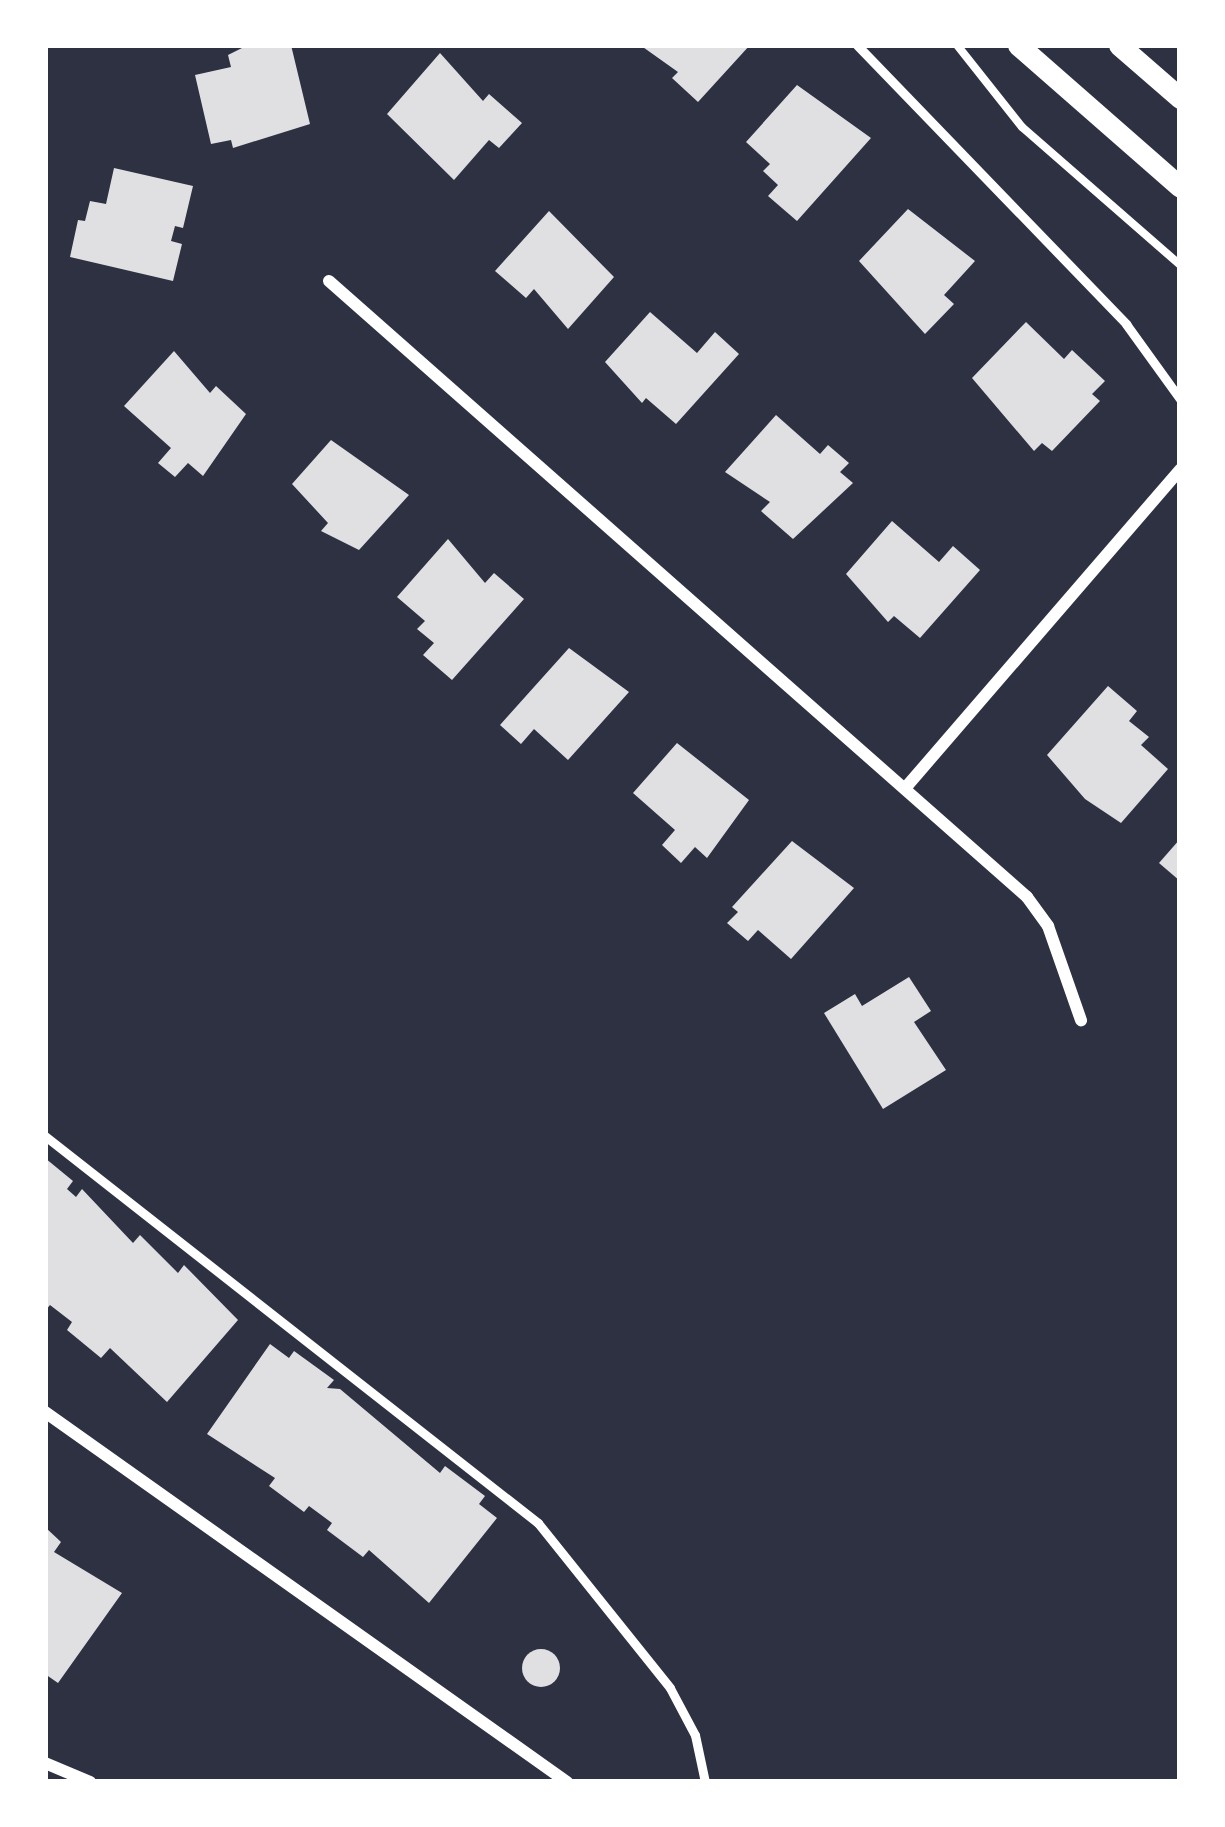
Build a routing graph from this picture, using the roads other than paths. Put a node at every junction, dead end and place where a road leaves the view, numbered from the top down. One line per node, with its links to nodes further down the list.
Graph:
1 (857, 45): 7 (lane)
2 (1018, 45): 5 (street)
3 (1120, 45): 4 (street)
4 (1180, 98)
5 (1180, 187)
6 (329, 281): 9 (street)
7 (1180, 399)
8 (1180, 470): 9 (street)
9 (907, 786): 10 (street)
10 (1081, 1020)
11 (45, 1136): 16 (lane)
12 (45, 1412): 15 (street)
13 (45, 1763): 14 (street)
14 (90, 1782)
15 (567, 1782)
16 (705, 1782)

